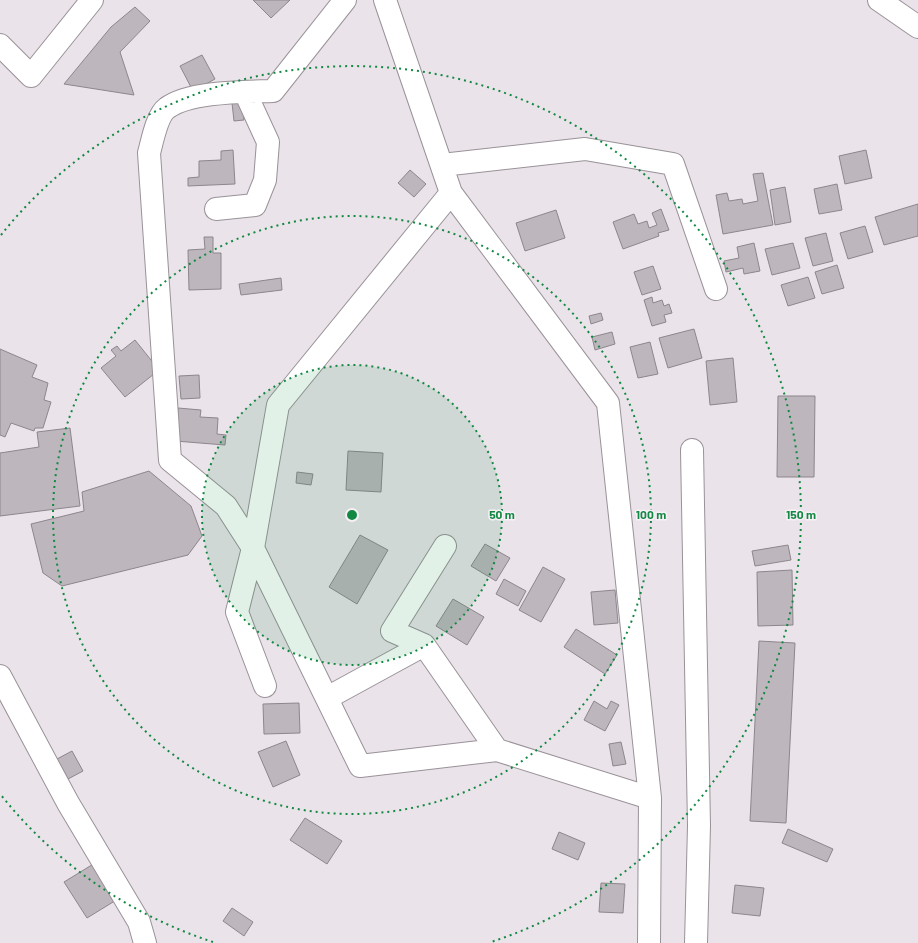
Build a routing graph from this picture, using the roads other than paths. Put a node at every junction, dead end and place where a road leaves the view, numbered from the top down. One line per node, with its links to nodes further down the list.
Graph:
1 (92, 0): 6 (street)
2 (345, 0): 7 (street)
3 (385, 0): 8 (street)
4 (879, 0): 5 (street)
5 (918, 27)
6 (0, 45)
7 (245, 92): 10 (street); 14 (street)
8 (442, 165): 9 (street); 11 (street)
9 (451, 193): 14 (street); 20 (street)
10 (216, 209)
11 (716, 288)
12 (692, 450): 23 (street)
13 (445, 546): 15 (street)
14 (253, 548): 17 (street); 18 (street)
15 (424, 645): 18 (street); 19 (street)
16 (0, 676): 21 (street)
17 (265, 686)
18 (327, 698): 19 (street)
19 (497, 750): 20 (street)
20 (650, 798): 22 (street)
21 (145, 943)
22 (649, 943)
23 (696, 943)

